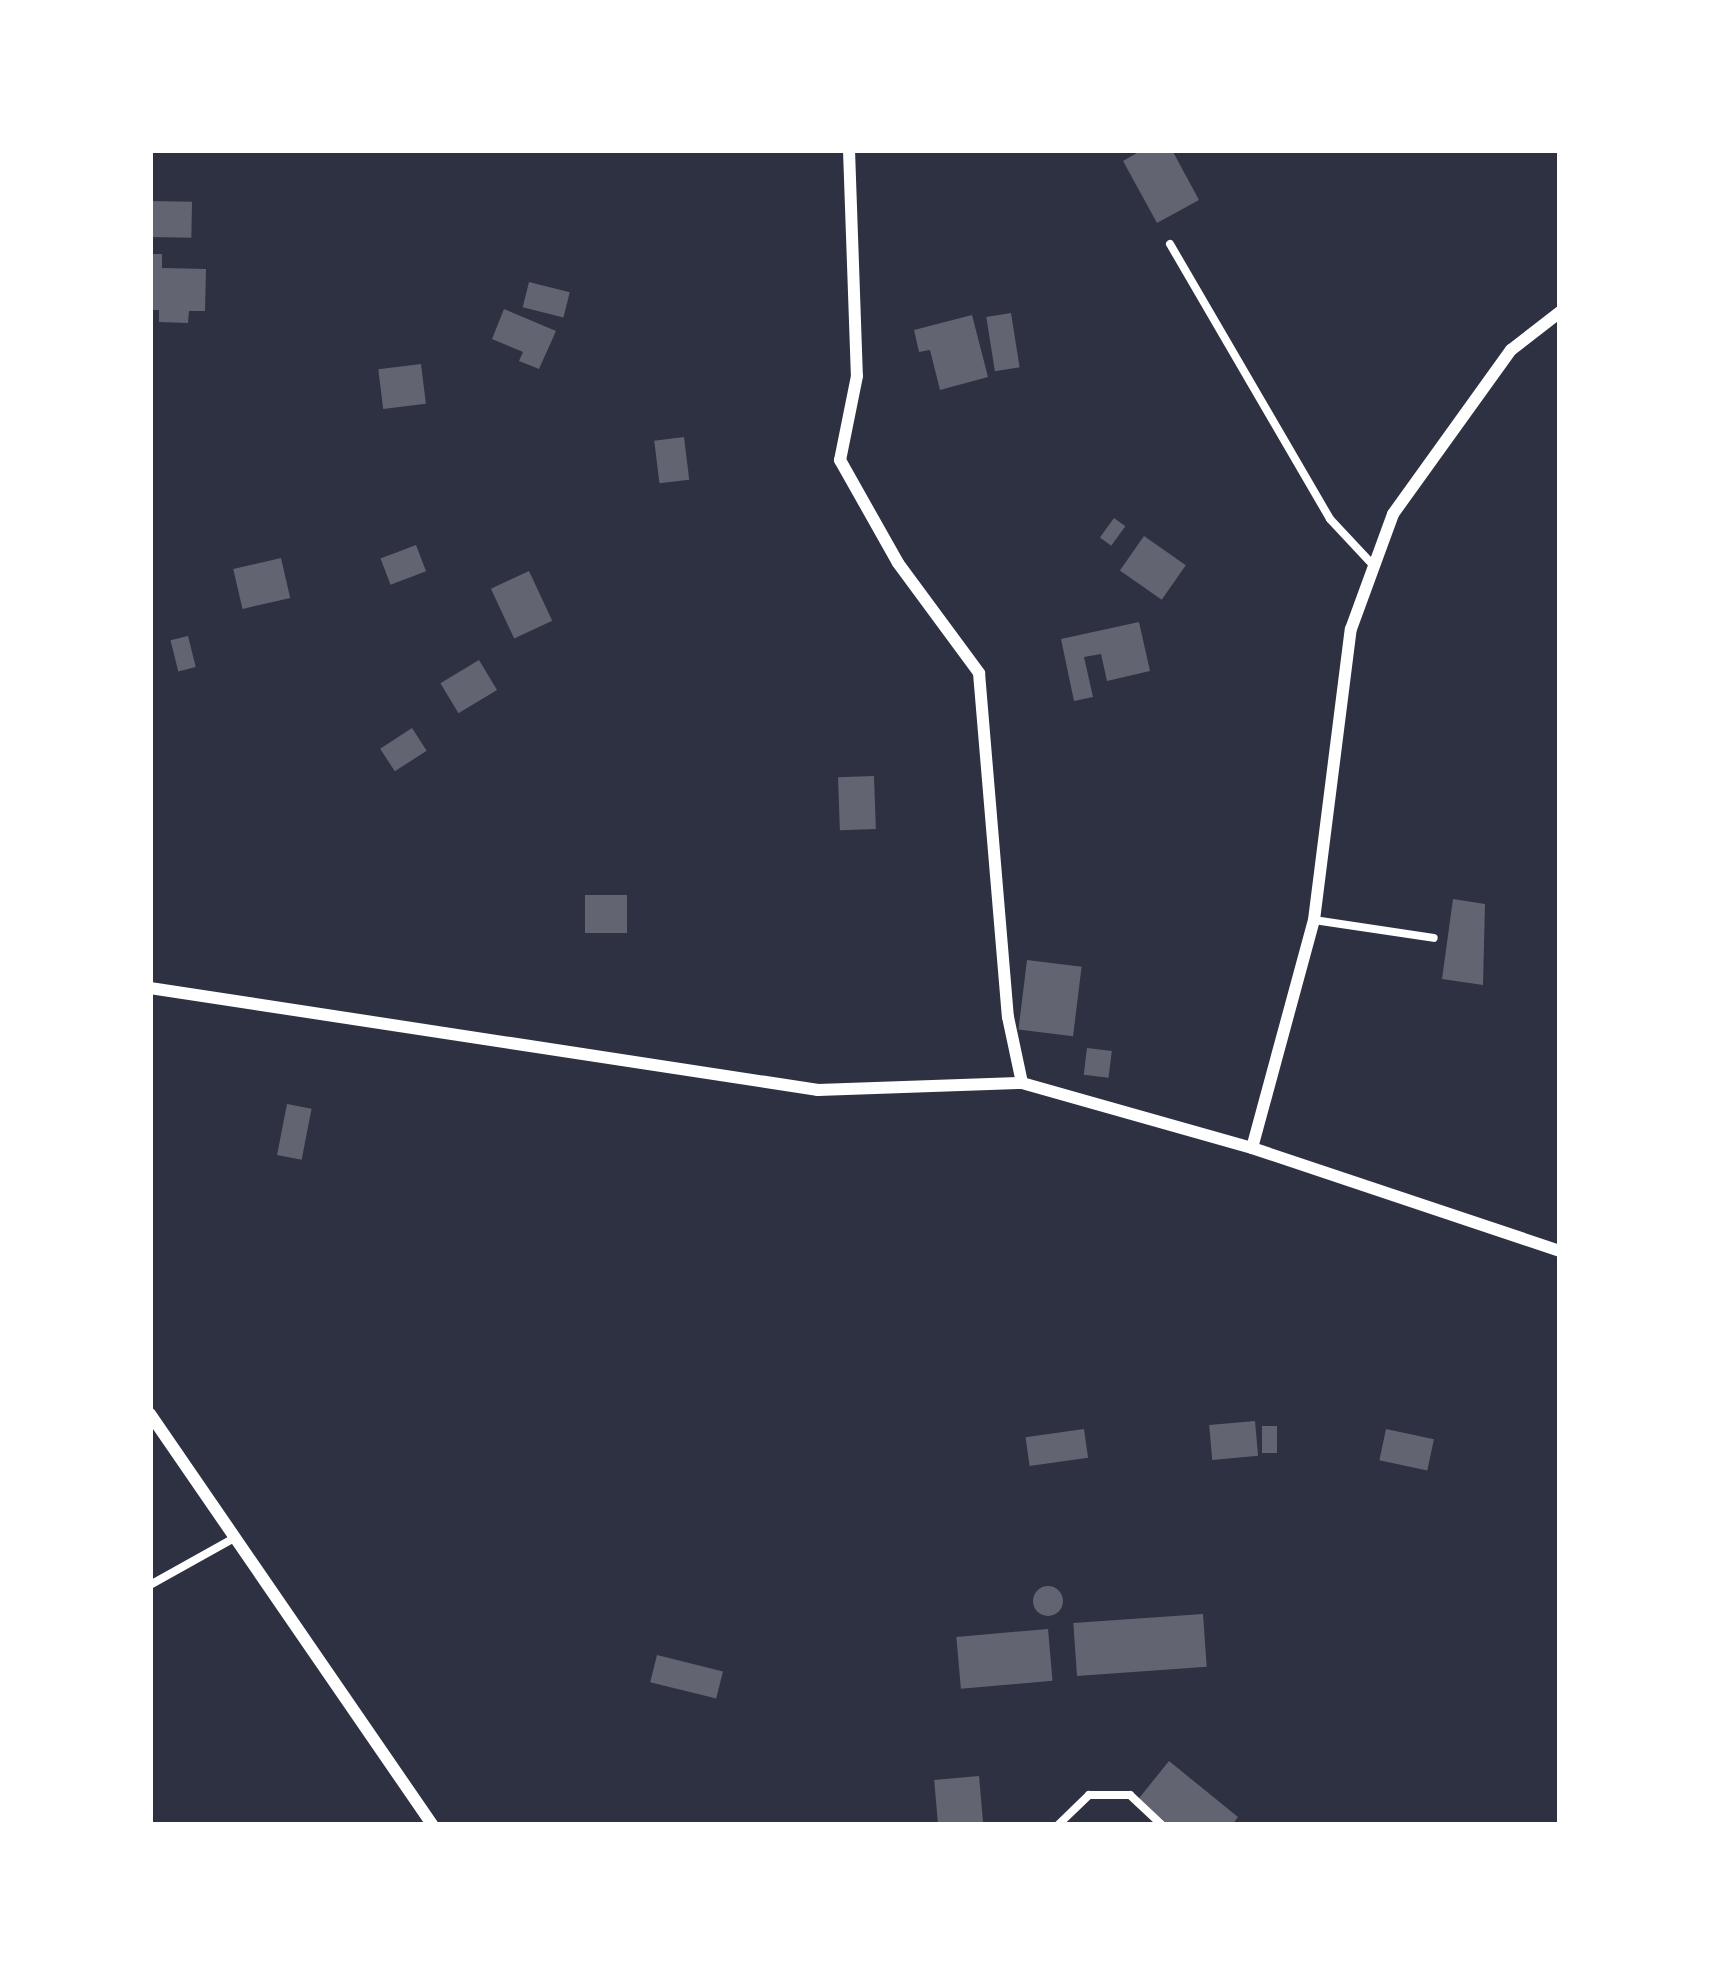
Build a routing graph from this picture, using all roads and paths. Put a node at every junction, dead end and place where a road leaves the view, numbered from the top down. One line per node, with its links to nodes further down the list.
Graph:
1 (849, 150): 8 (street)
2 (1170, 244): 4 (lane)
3 (1560, 312): 4 (street)
4 (1374, 566): 5 (street)
5 (1314, 920): 6 (lane); 9 (street)
6 (1434, 938)
7 (150, 988): 8 (street)
8 (1022, 1083): 9 (street)
9 (1252, 1148): 10 (street)
10 (1560, 1251)
11 (150, 1414): 12 (street)
12 (235, 1538): 13 (lane); 14 (street)
13 (150, 1585)
14 (432, 1825)
15 (1058, 1825): 16 (lane)
16 (1162, 1825)

